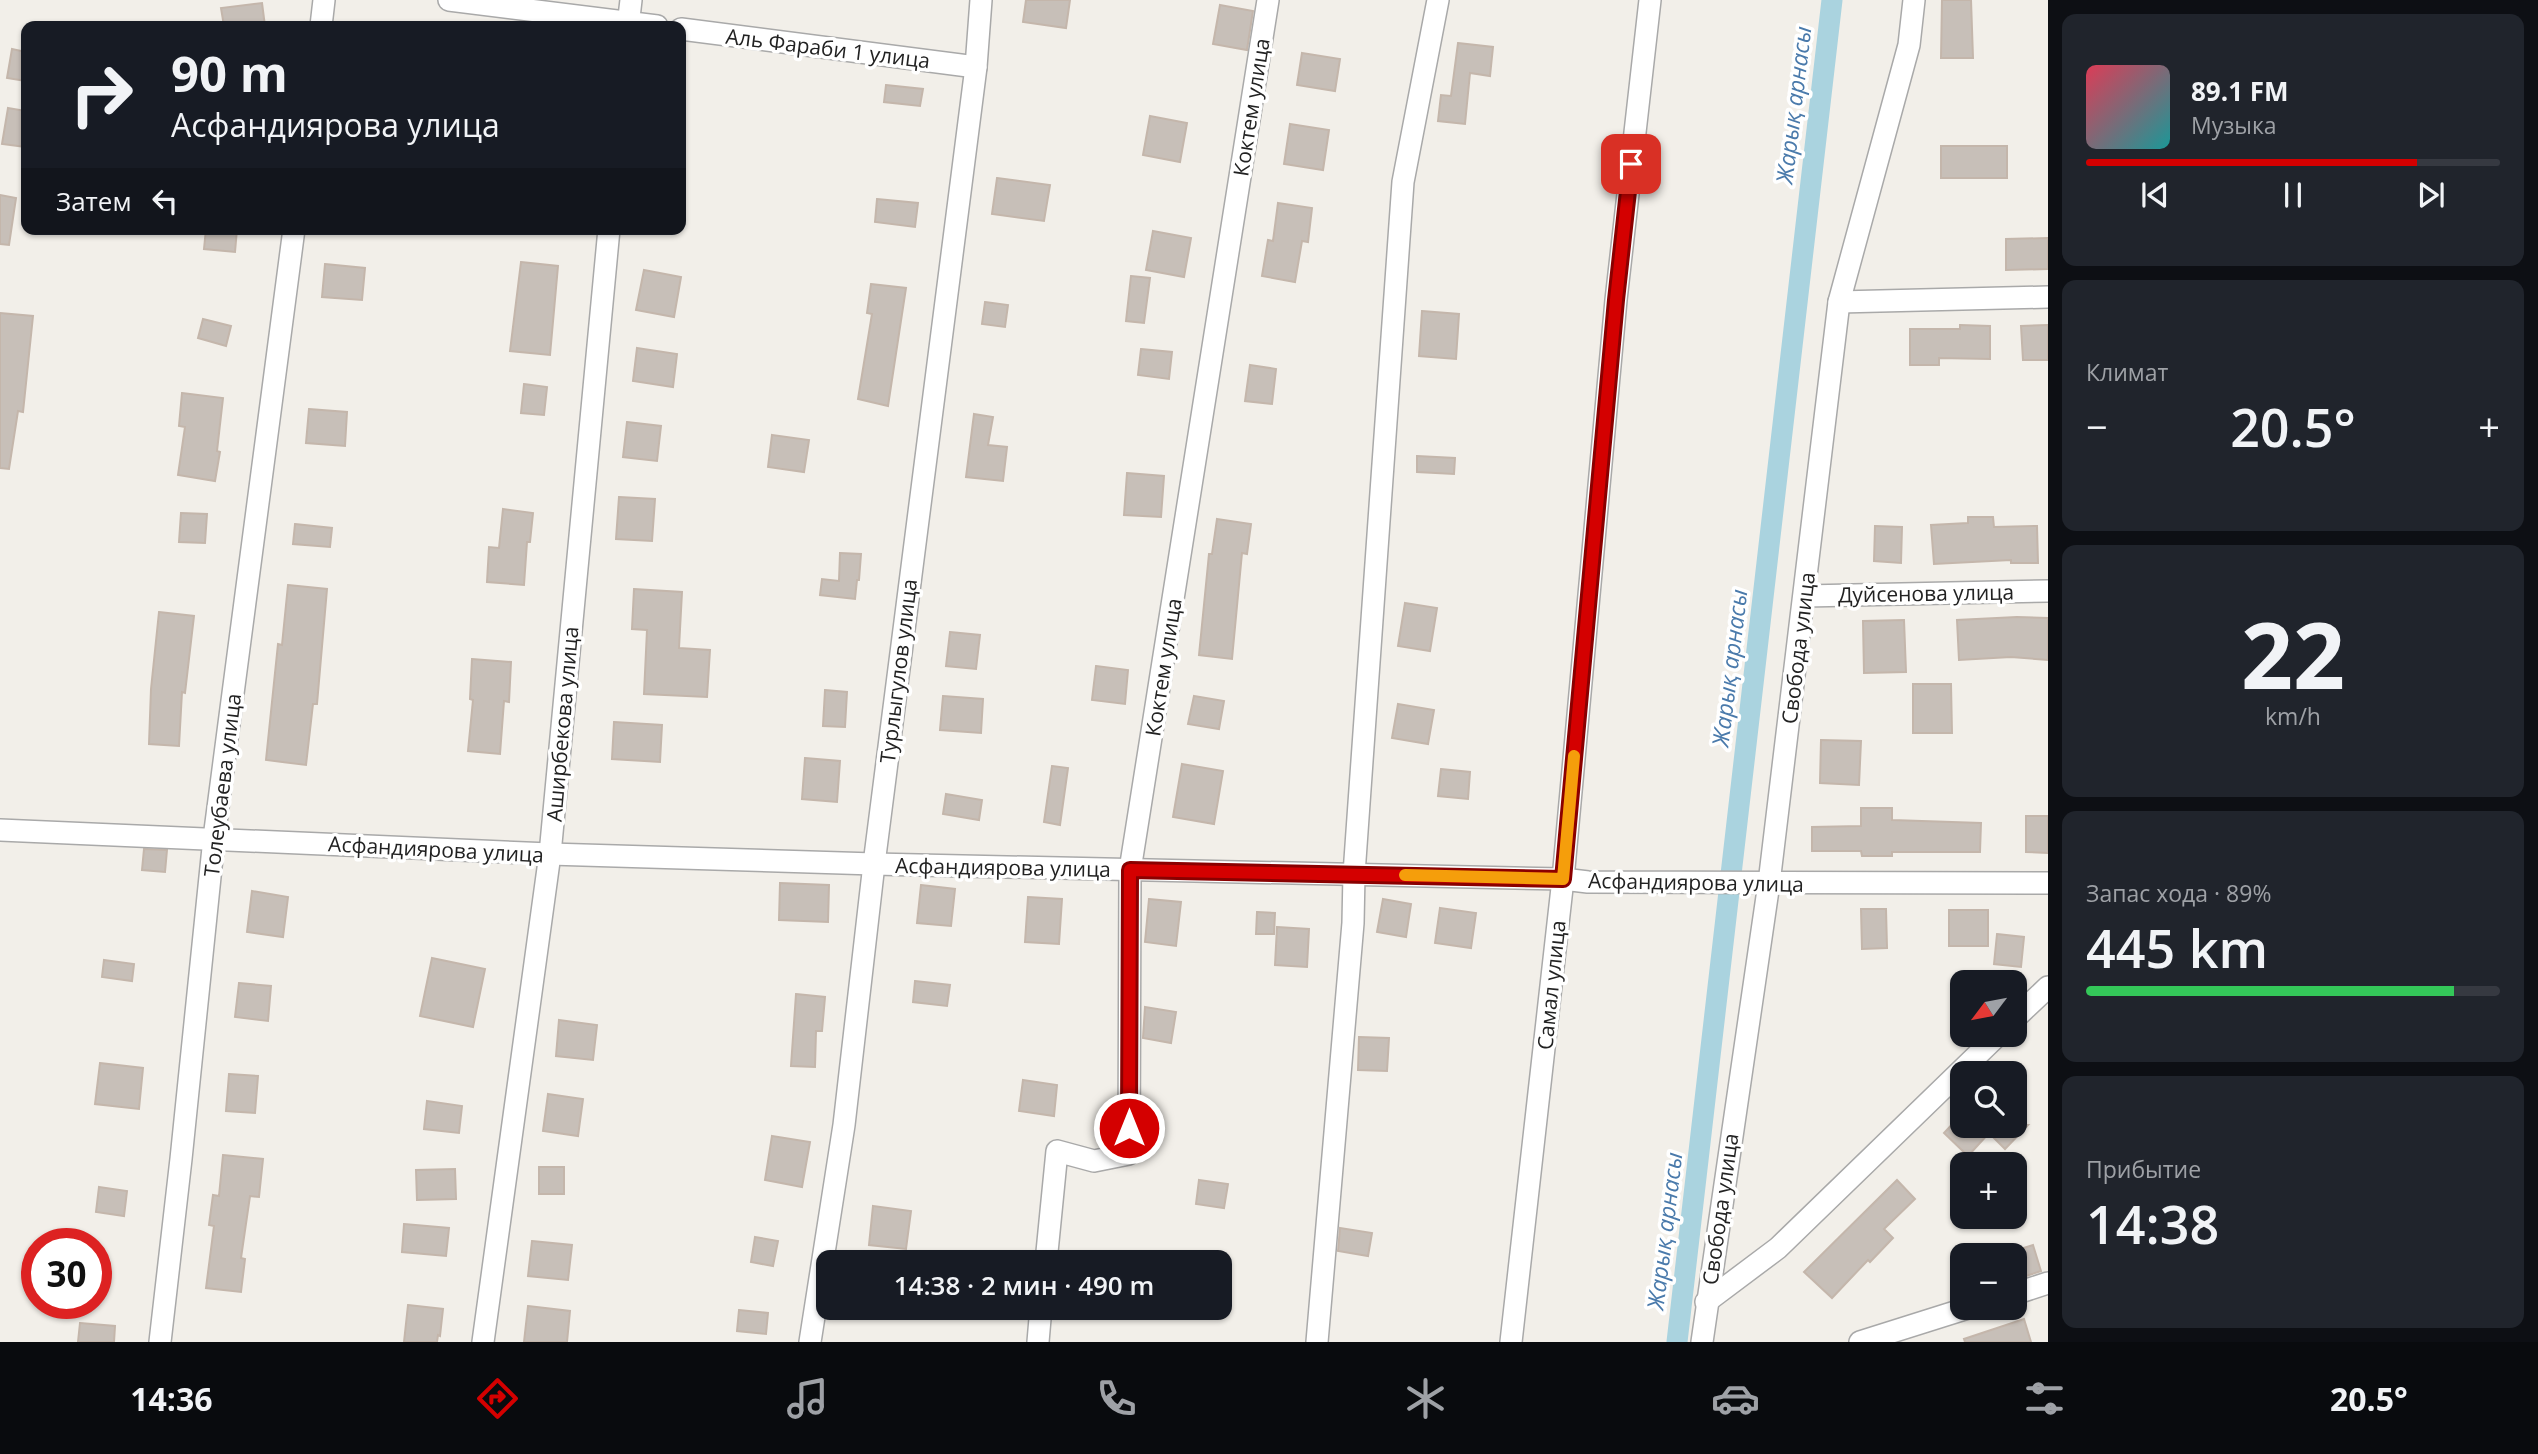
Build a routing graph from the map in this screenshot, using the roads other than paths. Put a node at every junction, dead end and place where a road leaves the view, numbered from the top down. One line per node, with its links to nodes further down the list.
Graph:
1 (324, 0): 9 (street)
2 (449, 0): 10 (street)
3 (631, 0): 11 (street)
4 (981, 0): 13 (street, Турлыгулов улица)
5 (1268, 0): 24 (street, Коктем улица)
6 (1438, 0): 25 (street)
7 (1650, 0): 26 (street, Самал улица)
8 (1913, 0): 17 (street, Свобода улица)
9 (322, 21)
10 (606, 21)
11 (628, 21)
12 (686, 30): 13 (street, Аль Фараби 1 улица)
13 (976, 66): 23 (street, Турлыгулов улица)
14 (293, 235): 21 (street, Толеубаева улица)
15 (608, 235): 22 (street, Аширбекова улица)
16 (2048, 297): 17 (street)
17 (1839, 302): 19 (street, Свобода улица)
18 (2048, 591): 19 (street, Дуйсенова улица)
19 (1805, 596): 27 (street, Свобода улица)
20 (0, 830): 21 (street, Асфандиярова улица)
21 (214, 838): 22 (street, Асфандиярова улица); 38 (street, Толеубаева улица)
22 (550, 854): 23 (street, Асфандиярова улица); 39 (street, Аширбекова улица)
23 (874, 864): 24 (street, Асфандиярова улица); 40 (street, Турлыгулов улица)
24 (1130, 870): 25 (street, Асфандиярова улица); 32 (street, Коктем улица)
25 (1354, 874): 26 (street, Асфандиярова улица); 42 (street)
26 (1563, 879): 27 (street, Асфандиярова улица); 43 (street, Самал улица)
27 (1769, 883): 28 (street, Асфандиярова улица); 35 (street, Свобода улица)
28 (2048, 883)
29 (2048, 987): 30 (street)
30 (2027, 1007)
31 (1986, 1047): 35 (street, Свобода улица)
32 (1047, 1250)
33 (2048, 1283): 34 (street)
34 (2027, 1290)
35 (1706, 1301): 44 (street, Свобода улица)
36 (1950, 1314): 45 (street)
37 (1040, 1320): 41 (street)
38 (160, 1342)
39 (483, 1342)
40 (810, 1342)
41 (1038, 1342)
42 (1317, 1342)
43 (1511, 1342)
44 (1702, 1342)
45 (1860, 1342)

